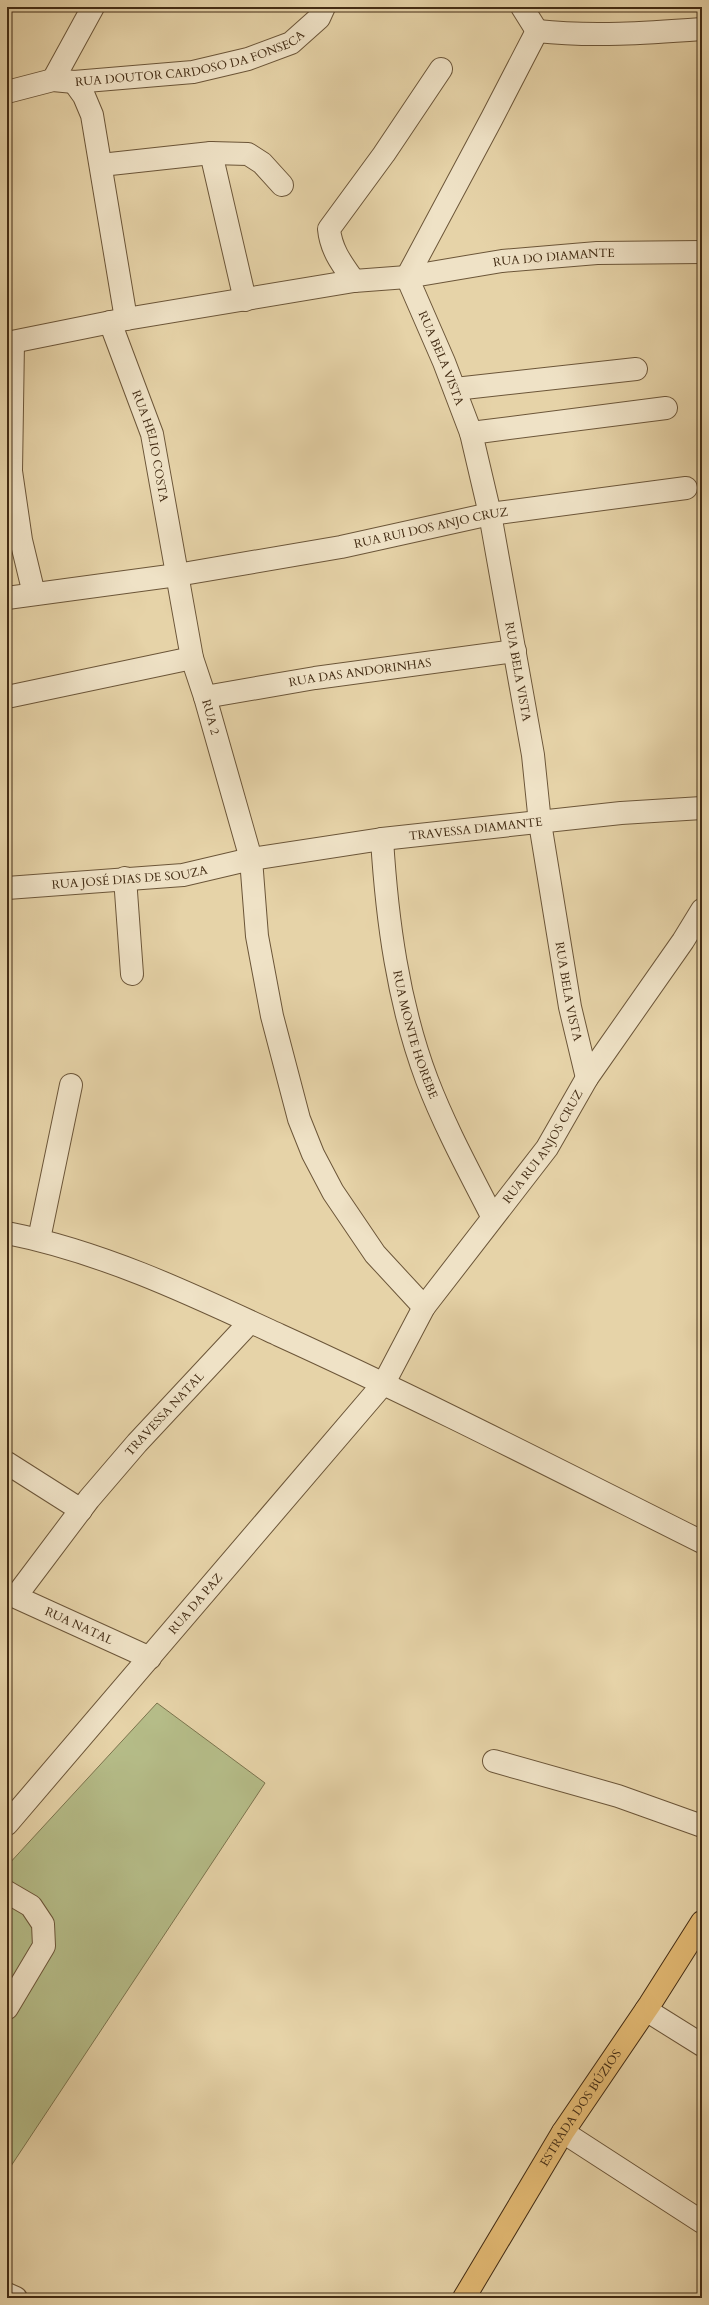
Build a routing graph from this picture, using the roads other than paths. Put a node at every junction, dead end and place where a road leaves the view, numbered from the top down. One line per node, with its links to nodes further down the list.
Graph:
1 (93, 7): 7 (street)
2 (522, 7): 5 (street)
3 (322, 12): 7 (street, RUA DOUTOR CARDOSO DA FONSECA)
4 (702, 29): 5 (street)
5 (537, 30): 13 (street)
6 (442, 69): 14 (street)
7 (64, 81): 8 (street, RUA DOUTOR CARDOSO DA FONSECA); 10 (street, RUA HELIO COSTA)
8 (7, 92)
9 (212, 153): 10 (street); 11 (street); 15 (street)
10 (101, 165): 16 (street, RUA HELIO COSTA)
11 (282, 185)
12 (702, 252): 13 (street, RUA DO DIAMANTE)
13 (407, 277): 14 (street, RUA DO DIAMANTE); 19 (street, RUA BELA VISTA)
14 (354, 281): 15 (street, RUA DO DIAMANTE)
15 (244, 300): 16 (street, RUA DO DIAMANTE)
16 (118, 320): 17 (street, RUA DO DIAMANTE); 24 (street, RUA HELIO COSTA)
17 (10, 343): 25 (street)
18 (636, 369): 19 (street)
19 (455, 389): 21 (street, RUA BELA VISTA)
20 (666, 408): 21 (street)
21 (471, 433): 23 (street, RUA BELA VISTA)
22 (686, 488): 23 (street, RUA RUI DOS ANJO CRUZ)
23 (490, 514): 24 (street, RUA RUI DOS ANJO CRUZ); 27 (street, RUA BELA VISTA)
24 (177, 575): 25 (street, RUA RUI DOS ANJO CRUZ); 28 (street, RUA 2)
25 (34, 594): 26 (street, RUA RUI DOS ANJO CRUZ)
26 (7, 598)
27 (515, 651): 30 (street, RUA DAS ANDORINHAS); 32 (street, RUA BELA VISTA)
28 (192, 658): 29 (street); 30 (street, RUA 2)
29 (7, 697)
30 (205, 697): 34 (street, RUA 2)
31 (702, 808): 32 (street, TRAVESSA DIAMANTE)
32 (540, 823): 33 (street, TRAVESSA DIAMANTE); 39 (street, RUA BELA VISTA)
33 (382, 839): 34 (street, TRAVESSA DIAMANTE); 41 (street, RUA MONTE HOREBE)
34 (251, 859): 35 (street, RUA JOSÉ DIAS DE SOUZA); 44 (street, RUA 2)
35 (126, 878): 36 (street, RUA JOSÉ DIAS DE SOUZA); 38 (street)
36 (7, 888)
37 (702, 910): 39 (street, RUA RUI ANJOS CRUZ)
38 (132, 974)
39 (587, 1078): 41 (street, RUA RUI ANJOS CRUZ)
40 (70, 1085): 43 (street)
41 (492, 1216): 44 (street, RUA RUI ANJOS CRUZ)
42 (7, 1233): 43 (street)
43 (39, 1240): 45 (street)
44 (424, 1307): 46 (street, RUA RUI ANJOS CRUZ)
45 (250, 1322): 46 (street); 48 (street, TRAVESSA NATAL)
46 (384, 1383): 49 (street); 51 (street, RUA DA PAZ)
47 (7, 1463): 48 (street)
48 (81, 1510): 50 (street, TRAVESSA NATAL)
49 (702, 1542)
50 (11, 1594): 51 (street, RUA NATAL)
51 (150, 1658): 53 (street, RUA DA PAZ)
52 (494, 1762): 54 (street)
53 (7, 1824)
54 (702, 1826)
55 (7, 1892): 57 (street)
56 (702, 1922): 58 (main road, ESTRADA DOS BÚZIOS)
57 (7, 2008)
58 (646, 2010): 59 (street); 60 (main road, ESTRADA DOS BÚZIOS)
59 (702, 2045)
60 (563, 2132): 61 (street); 64 (main road, ESTRADA DOS BÚZIOS)
61 (702, 2222)
62 (7, 2294): 63 (street)
63 (16, 2298)
64 (464, 2298)

